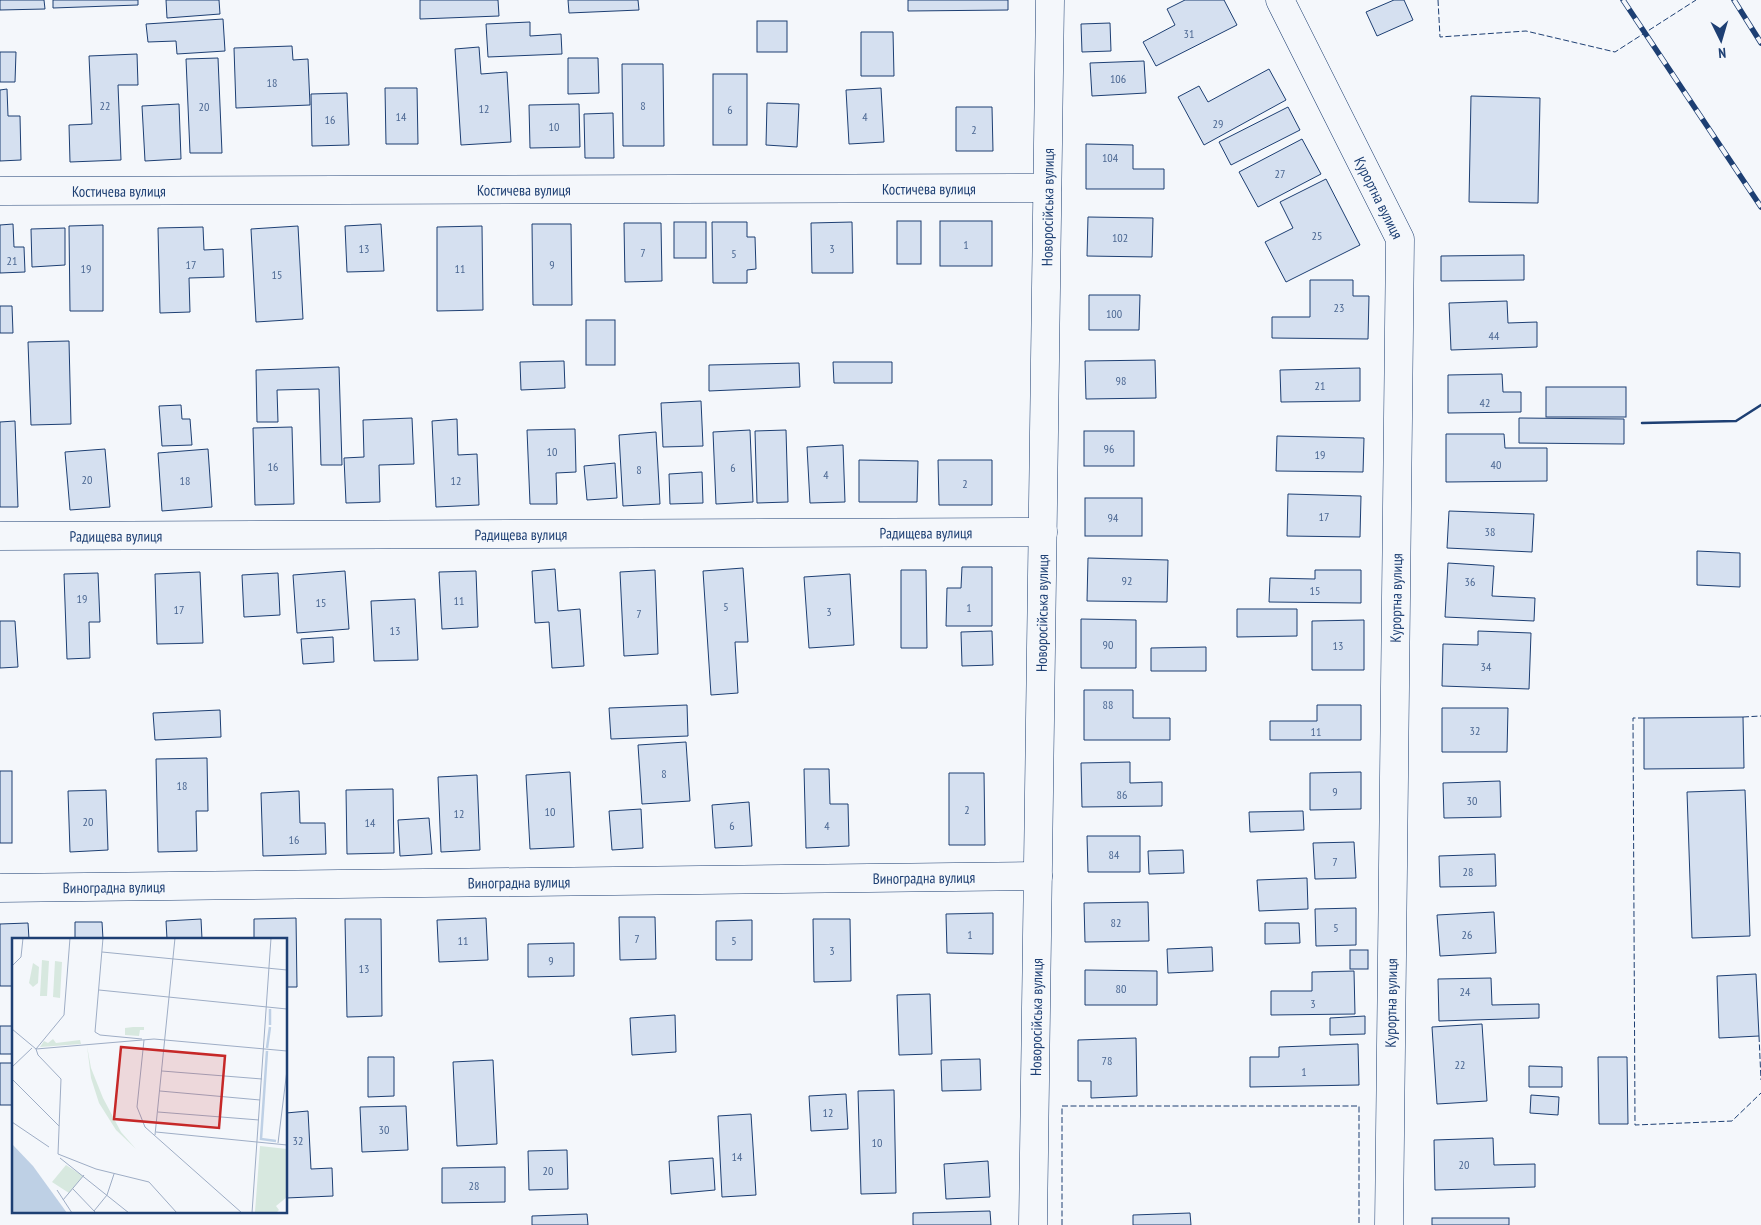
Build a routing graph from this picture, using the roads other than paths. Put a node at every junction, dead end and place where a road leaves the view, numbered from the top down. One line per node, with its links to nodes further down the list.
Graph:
1 (1050, 0): 3 (street, Новоросійська вулиця)
2 (1280, 0): 10 (street, Курортна вулиця)
3 (1047, 188): 4 (street, Костичева вулиця); 5 (street, Новоросійська вулиця)
4 (0, 191)
5 (1043, 532): 6 (street, Радищева вулиця); 7 (street, Новоросійська вулиця)
6 (0, 536)
7 (1038, 876): 8 (street, Виноградна вулиця); 9 (street, Новоросійська вулиця)
8 (0, 888)
9 (1033, 1225)
10 (1389, 1225)

